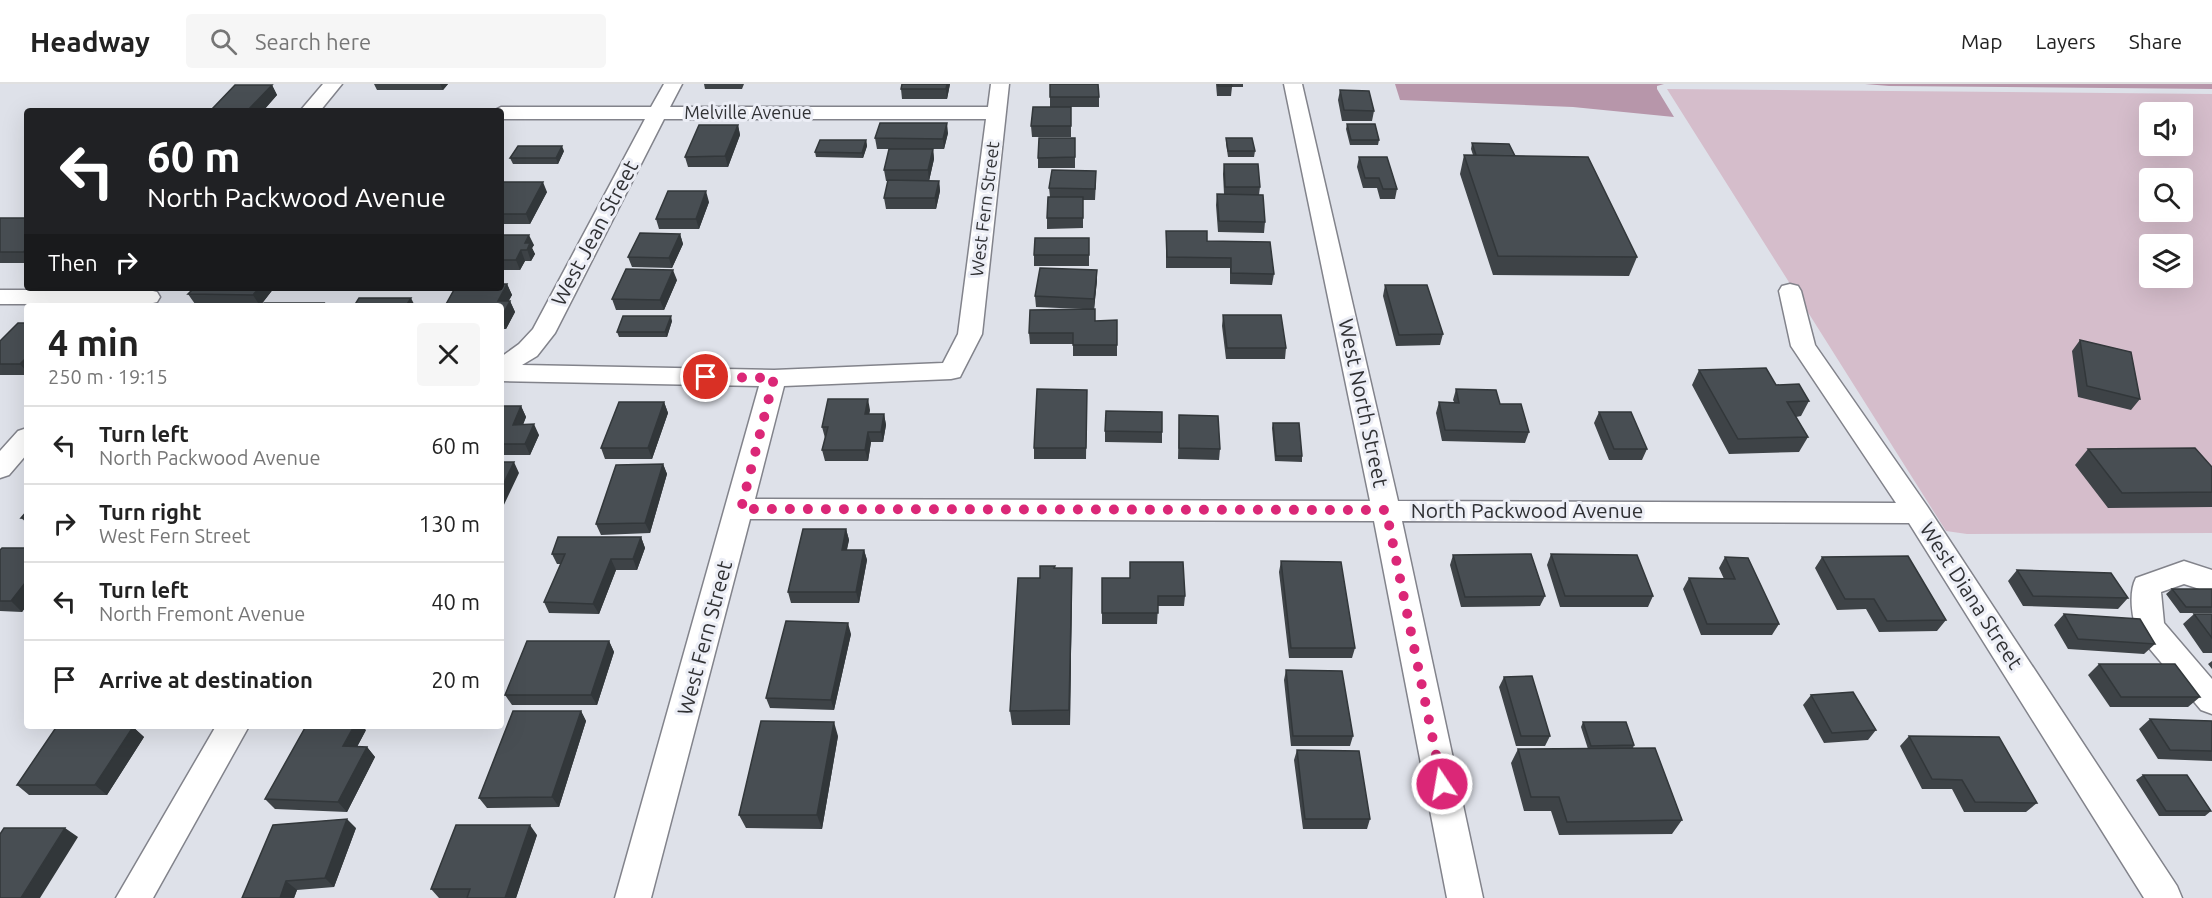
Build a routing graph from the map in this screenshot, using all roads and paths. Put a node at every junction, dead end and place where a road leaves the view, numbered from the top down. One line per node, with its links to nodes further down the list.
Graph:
1 (333, 84): 5 (street)
2 (673, 84): 7 (street, West Jean Street)
3 (1000, 84): 8 (street, West Fern Street)
4 (1293, 84): 18 (street, West North Street)
5 (313, 108)
6 (504, 113): 7 (street, Melville Avenue)
7 (659, 113): 8 (street, Melville Avenue); 12 (street, West Jean Street)
8 (996, 113): 14 (street, West Fern Street)
9 (1790, 291): 19 (street, West Diana Street)
10 (0, 297): 11 (street)
11 (148, 297)
12 (504, 368)
13 (504, 370): 14 (street)
14 (774, 378): 17 (street, West Fern Street)
15 (24, 440): 16 (street)
16 (0, 468)
17 (741, 509): 18 (street, North Packwood Avenue); 24 (street, West Fern Street)
18 (1386, 510): 19 (street, North Packwood Avenue); 25 (street, West North Street)
19 (1917, 513): 26 (street, West Diana Street)
20 (2212, 582): 21 (street)
21 (2212, 701)
22 (231, 729): 23 (street)
23 (134, 898)
24 (633, 898)
25 (1465, 898)
26 (2164, 898)

